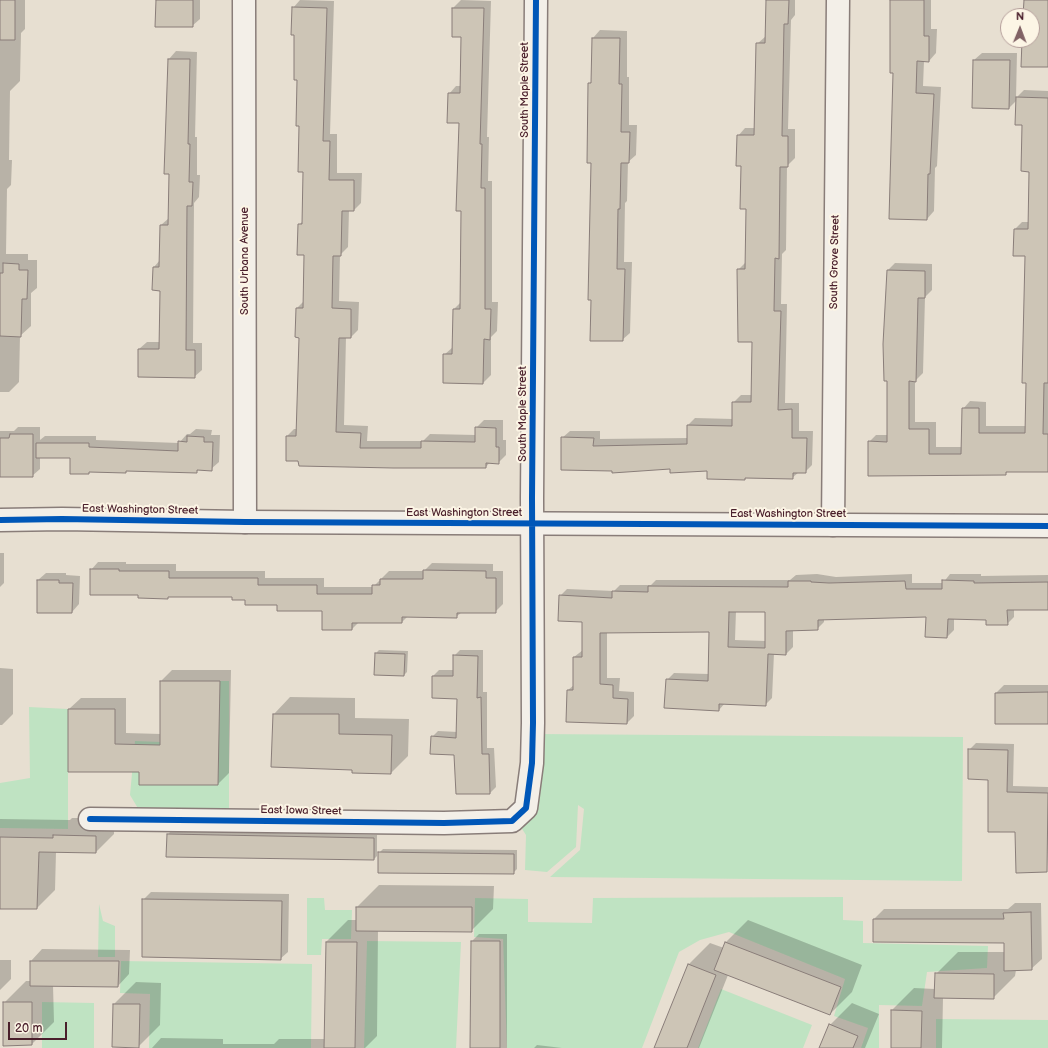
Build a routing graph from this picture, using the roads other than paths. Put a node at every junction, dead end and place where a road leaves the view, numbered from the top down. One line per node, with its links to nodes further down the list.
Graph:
1 (244, 0): 5 (street, South Urbana Avenue)
2 (536, 0): 6 (street, South Maple Street)
3 (838, 0): 7 (street, South Grove Street)
4 (0, 520): 5 (street, East Washington Street)
5 (246, 522): 6 (street, East Washington Street)
6 (532, 524): 7 (street, East Washington Street); 10 (street, South Maple Street)
7 (833, 524): 8 (street, East Washington Street)
8 (1048, 526)
9 (90, 819): 10 (street, East Iowa Street)
10 (512, 821)

